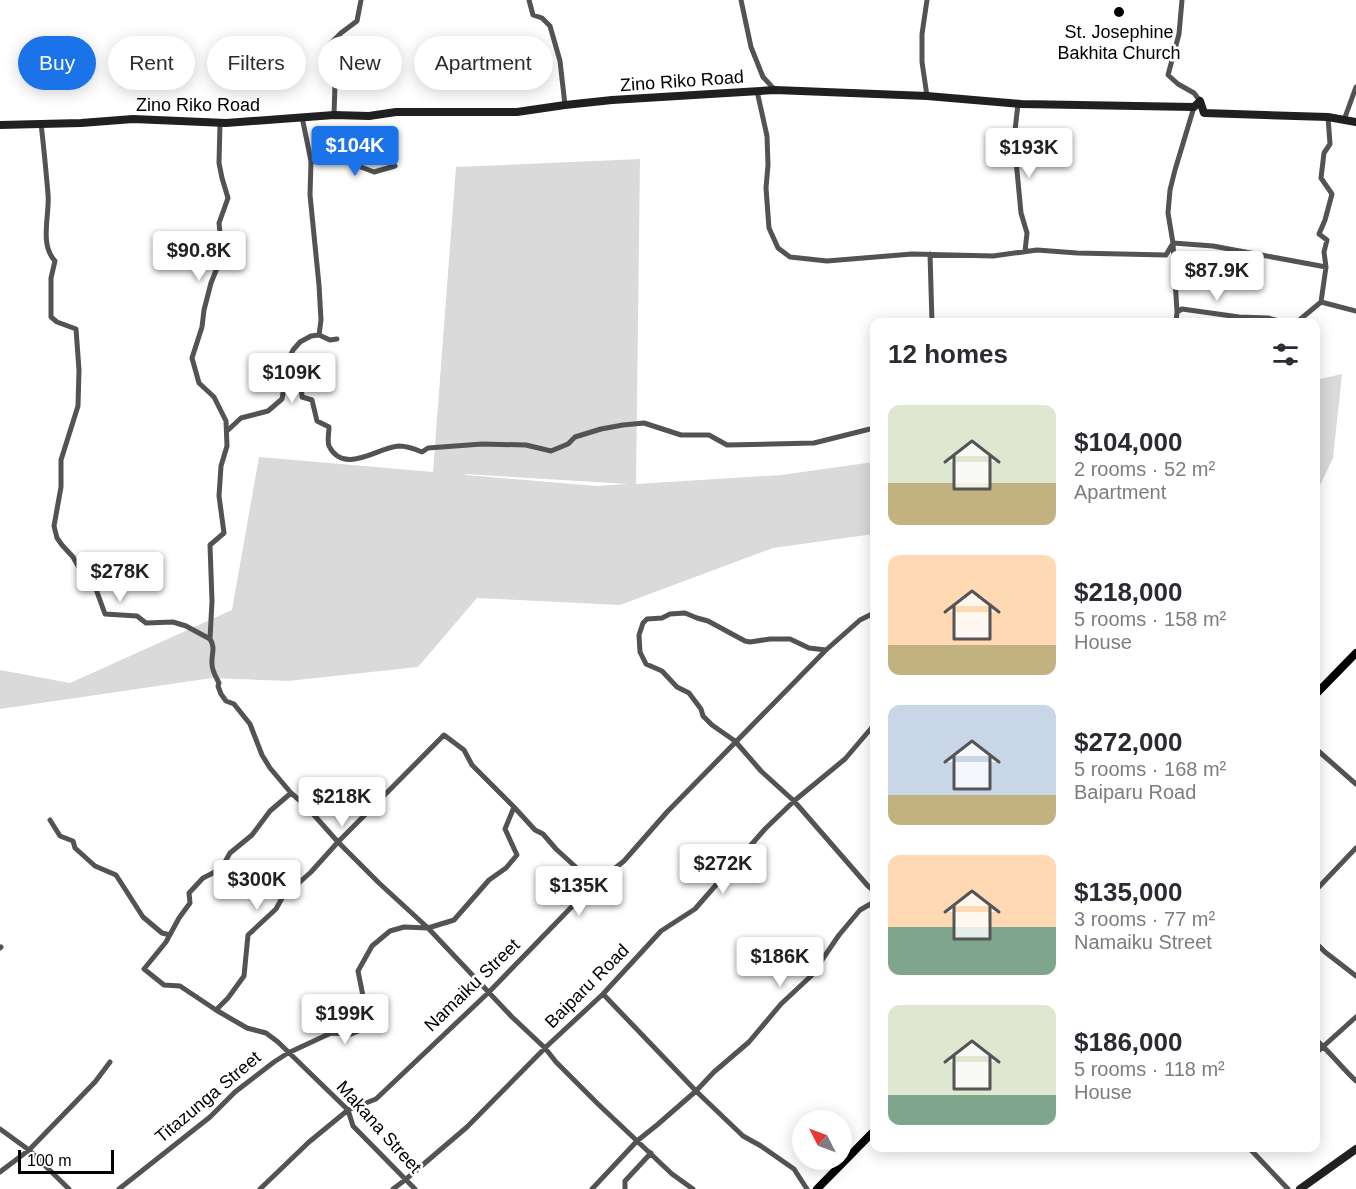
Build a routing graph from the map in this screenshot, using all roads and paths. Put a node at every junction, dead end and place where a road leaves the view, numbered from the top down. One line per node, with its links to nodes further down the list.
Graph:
1 (361, 0): 13 (street)
2 (529, 0): 12 (street)
3 (741, 0): 7 (street)
4 (927, 0): 9 (street)
5 (1182, 0): 11 (street)
6 (1356, 87): 16 (street)
7 (775, 90): 8 (street, Zino Riko Road); 9 (street, Zino Riko Road)
8 (757, 91): 12 (street, Zino Riko Road); 25 (street)
9 (927, 96): 10 (street, Zino Riko Road)
10 (1018, 104): 11 (street, Zino Riko Road); 24 (street)
11 (1197, 104): 15 (street, Zino Riko Road); 23 (street)
12 (565, 105): 13 (street, Zino Riko Road)
13 (334, 115): 14 (street, Zino Riko Road)
14 (302, 117): 18 (street, Zino Riko Road); 21 (street)
15 (1328, 117): 16 (street, Zino Riko Road); 26 (street)
16 (1344, 120): 17 (street, Zino Riko Road)
17 (1356, 122)
18 (220, 123): 19 (street, Zino Riko Road); 38 (street)
19 (41, 124): 20 (street, Zino Riko Road); 40 (street)
20 (0, 126)
21 (311, 160): 22 (street); 34 (street)
22 (395, 166)
23 (1173, 243): 24 (street); 26 (street); 29 (street)
24 (1025, 251): 25 (street)
25 (930, 254): 30 (street)
26 (1326, 267): 27 (street)
27 (1321, 302): 28 (street); 33 (street)
28 (1356, 311)
29 (1177, 312): 31 (street); 32 (street)
30 (932, 318)
31 (1176, 318)
32 (1268, 318)
33 (1302, 318)
34 (319, 335): 35 (street); 36 (street)
35 (337, 339)
36 (287, 370): 37 (street); 38 (street)
37 (870, 429)
38 (227, 430): 40 (street)
39 (870, 615): 41 (street, Namaiku Street)
40 (210, 639): 48 (street)
41 (826, 650): 45 (street, Namaiku Street); 45 (street)
42 (1356, 652): 43 (main road)
43 (1320, 690)
44 (870, 730): 49 (street, Baiparu Road)
45 (735, 741): 49 (street); 56 (street, Namaiku Street)
46 (1320, 752): 47 (street)
47 (1356, 784)
48 (291, 792): 52 (street); 59 (street)
49 (794, 801): 55 (street); 63 (street, Baiparu Road)
50 (514, 807): 52 (street); 56 (street); 58 (street, Titazunga Street)
51 (50, 820): 59 (street)
52 (338, 842): 58 (street); 64 (street)
53 (1356, 849): 54 (street)
54 (1320, 886)
55 (870, 888)
56 (589, 889): 62 (street, Namaiku Street)
57 (870, 904): 73 (street)
58 (428, 928): 62 (street); 70 (street, Titazunga Street)
59 (170, 935): 64 (street, Makana Street)
60 (1320, 947): 61 (street)
61 (1356, 976)
62 (489, 992): 68 (street); 74 (street, Namaiku Street)
63 (603, 994): 68 (street, Baiparu Road); 73 (street)
64 (216, 1010): 70 (street, Makana Street)
65 (1356, 1017): 67 (street)
66 (1320, 1043): 67 (street)
67 (1323, 1046): 69 (street); 72 (street)
68 (545, 1048): 77 (street); 83 (street, Baiparu Road)
69 (1320, 1049)
70 (288, 1053): 74 (street, Makana Street); 85 (street, Titazunga Street)
71 (110, 1062): 79 (street)
72 (1356, 1082)
73 (696, 1090): 77 (street); 92 (street)
74 (348, 1110): 83 (street, Makana Street); 86 (street, Namaiku Street)
75 (0, 1129): 79 (street)
76 (870, 1135): 93 (main road)
77 (637, 1141): 81 (street); 89 (street)
78 (1356, 1149): 95 (street)
79 (28, 1150): 82 (street); 84 (street)
80 (1253, 1152): 94 (street)
81 (651, 1153): 90 (street); 91 (street)
82 (0, 1172)
83 (405, 1180): 87 (street, Baiparu Road); 88 (street, Makana Street)
84 (69, 1189)
85 (119, 1189)
86 (260, 1189)
87 (393, 1189)
88 (415, 1189)
89 (592, 1189)
90 (625, 1189)
91 (693, 1189)
92 (807, 1189)
93 (817, 1189)
94 (1288, 1189)
95 (1300, 1189)

